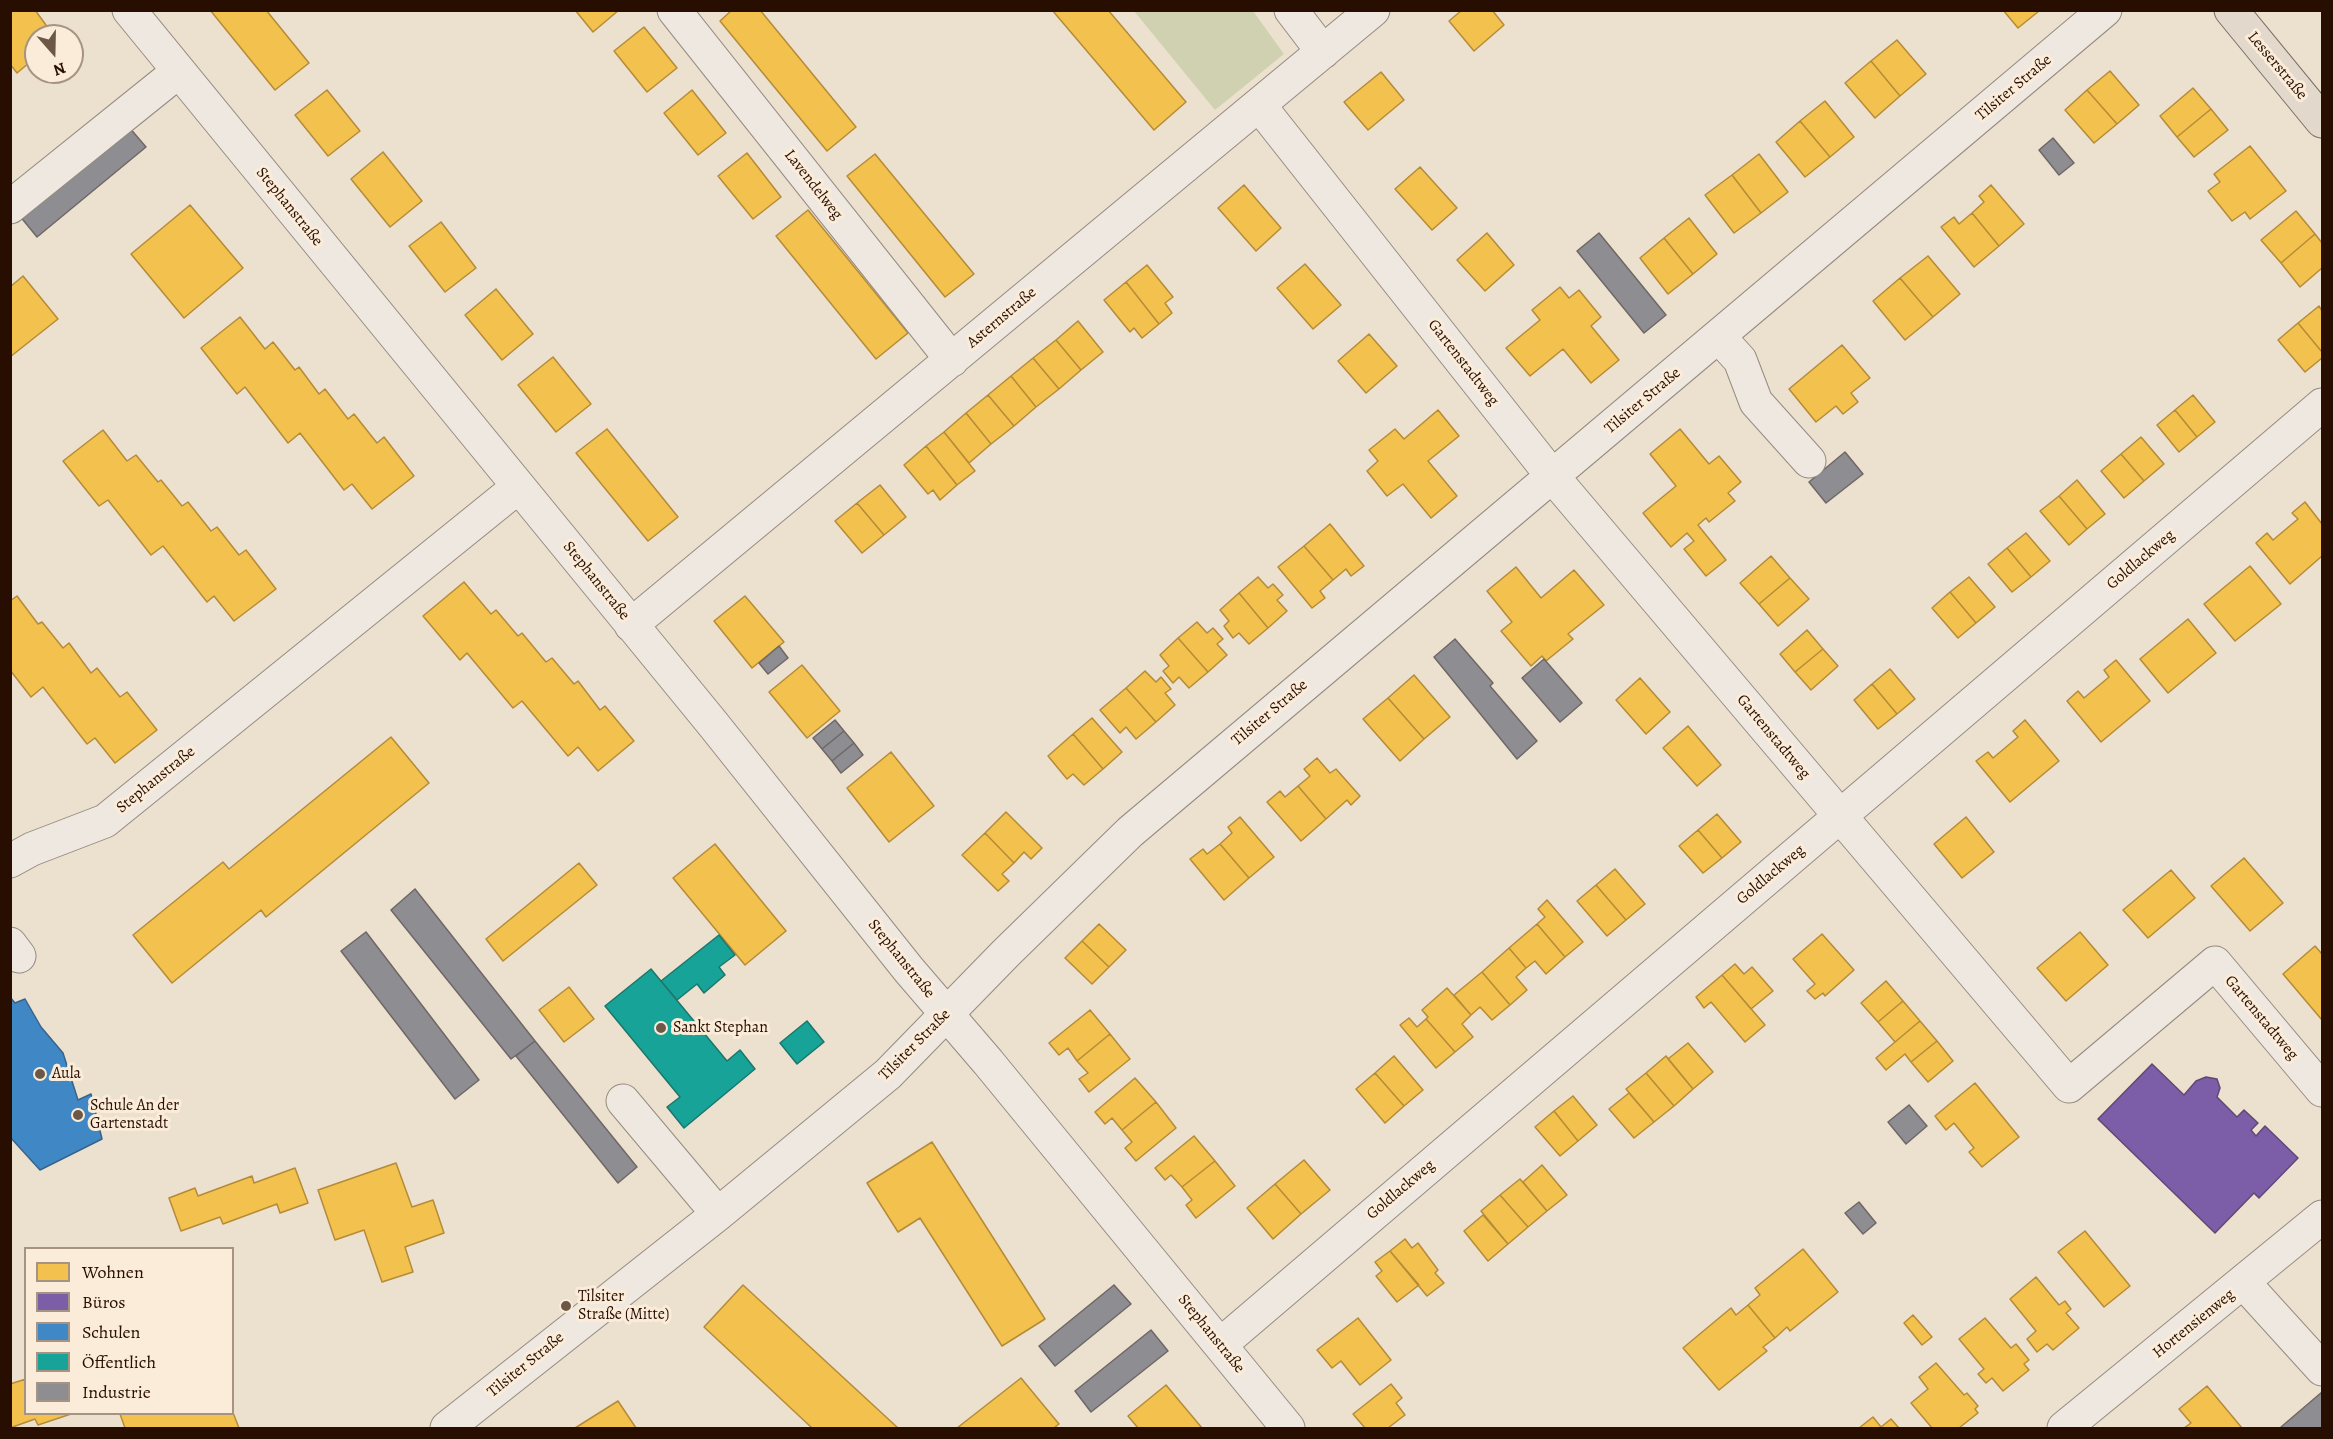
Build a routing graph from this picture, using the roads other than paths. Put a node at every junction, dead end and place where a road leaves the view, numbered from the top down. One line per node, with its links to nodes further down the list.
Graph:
1 (129, 10): 8 (street, Stephanstraße)
2 (1291, 10): 7 (street)
3 (1373, 10): 7 (street, Asternstraße)
4 (2105, 10): 12 (street, Tilsiter Straße)
5 (2231, 10): 10 (main road, Lesserstraße)
6 (674, 11): 13 (street, Lavendelweg)
7 (1323, 52): 9 (street, Asternstraße)
8 (179, 71): 11 (street); 17 (street, Stephanstraße)
9 (1259, 105): 13 (street, Asternstraße); 16 (street, Gartenstadtweg)
10 (2322, 121)
11 (10, 207)
12 (1719, 337): 15 (street); 16 (street, Tilsiter Straße)
13 (952, 360): 18 (street, Asternstraße)
14 (2322, 405): 19 (street, Goldlackweg)
15 (1809, 461)
16 (1553, 477): 19 (street, Gartenstadtweg); 21 (street, Tilsiter Straße)
17 (518, 487): 18 (street, Stephanstraße); 20 (street, Stephanstraße)
18 (631, 625): 21 (street, Stephanstraße)
19 (1840, 816): 22 (street, Gartenstadtweg); 27 (street, Goldlackweg)
20 (22, 855)
21 (946, 1013): 24 (street, Tilsiter Straße); 27 (street, Stephanstraße)
22 (2320, 1082)
23 (623, 1101): 24 (street)
24 (718, 1214): 29 (street, Tilsiter Straße)
25 (2322, 1217): 26 (street, Hortensienweg)
26 (2244, 1283): 28 (street); 31 (street, Hortensienweg)
27 (1220, 1345): 30 (street, Stephanstraße)
28 (2322, 1369)
29 (447, 1428)
30 (1288, 1428)
31 (2064, 1428)

